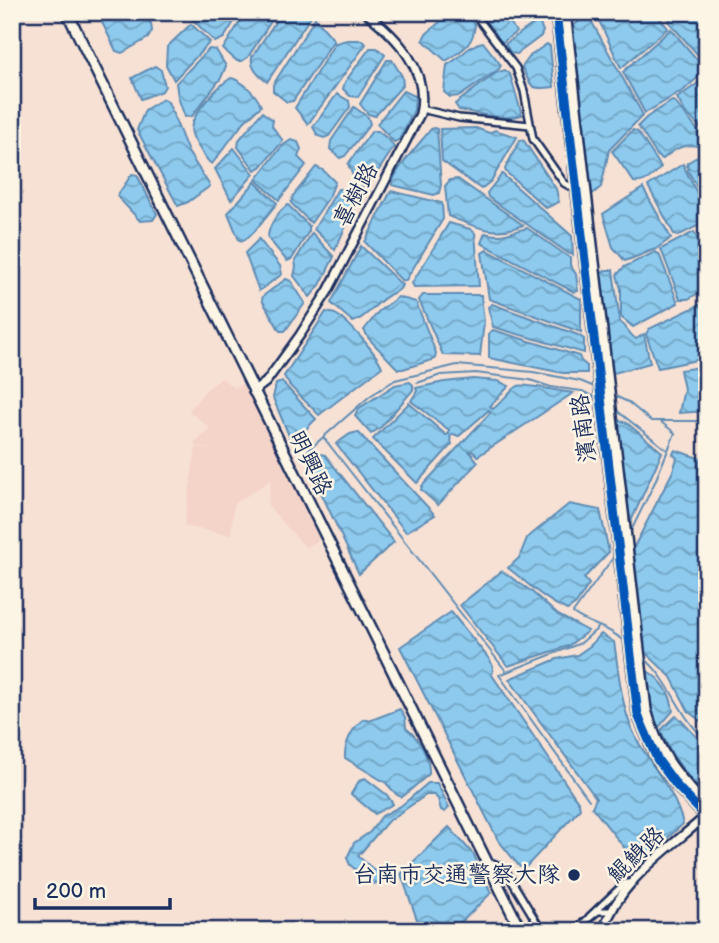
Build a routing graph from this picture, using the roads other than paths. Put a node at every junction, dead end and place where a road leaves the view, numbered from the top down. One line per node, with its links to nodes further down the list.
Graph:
1 (67, 12): 11 (main road, 明興路)
2 (73, 12): 11 (main road, 明興路)
3 (365, 12): 8 (street)
4 (473, 12): 9 (street)
5 (556, 12): 7 (main road, 濱南路)
6 (565, 12): 7 (main road, 濱南路)
7 (570, 94): 10 (main road, 濱南路)
8 (421, 108): 9 (street); 11 (street, 喜樹路)
9 (530, 125): 10 (street)
10 (581, 190): 12 (main road, 濱南路)
11 (255, 391): 13 (main road, 明興路); 17 (main road, 明興路)
12 (706, 814): 14 (street, 鯤鯓路)
13 (493, 863): 17 (main road, 明興路); 18 (street)
14 (629, 883): 15 (street, 鯤鯓路); 16 (street)
15 (610, 911): 16 (street); 20 (street, 鯤鯓路)
16 (589, 917): 19 (street)
17 (524, 931)
18 (542, 931)
19 (573, 931)
20 (603, 931)

